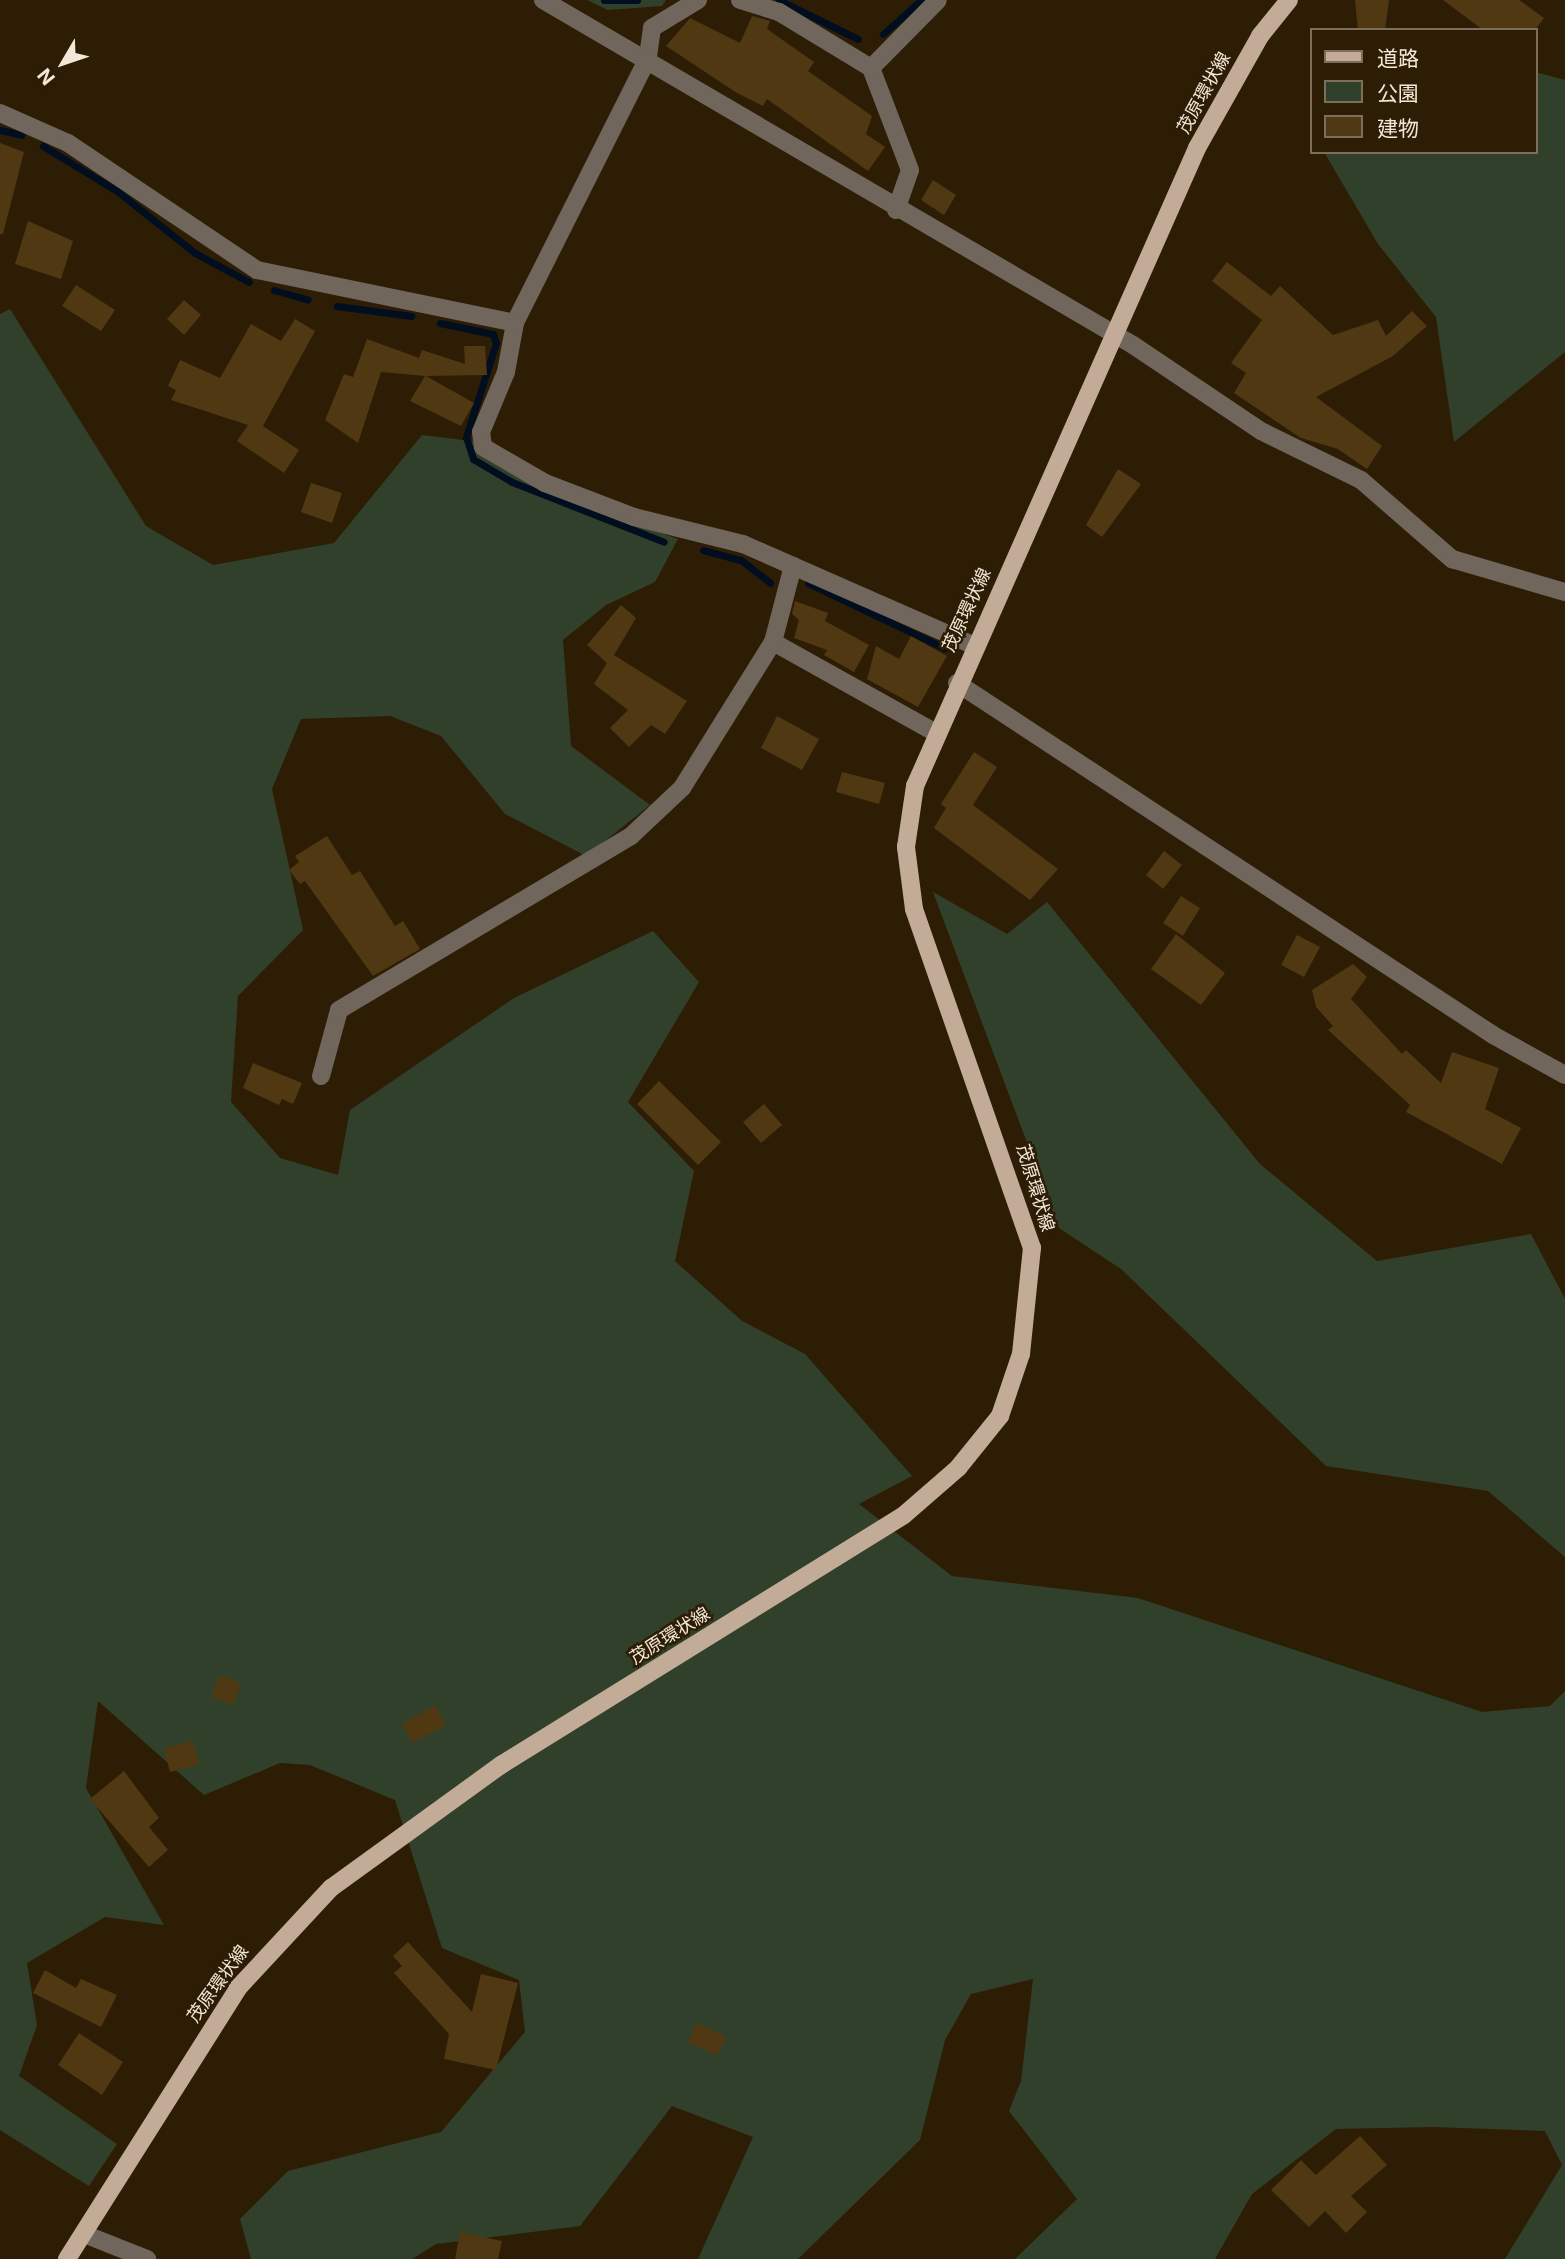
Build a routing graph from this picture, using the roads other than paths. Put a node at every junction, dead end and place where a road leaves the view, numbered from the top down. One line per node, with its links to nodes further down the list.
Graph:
1 (543, 0): 6 (street)
2 (698, 0): 6 (street)
3 (740, 0): 7 (street)
4 (938, 0): 7 (street)
5 (1289, 0): 11 (main road, 茂原環状線)
6 (648, 58): 9 (street); 10 (street)
7 (871, 68): 9 (street)
8 (0, 113): 10 (street)
9 (896, 209): 11 (street)
10 (515, 323): 12 (street)
11 (1115, 339): 13 (street); 15 (main road, 茂原環状線)
12 (793, 566): 14 (street); 15 (street)
13 (1565, 592)
14 (773, 642): 17 (street); 19 (street)
15 (974, 646): 16 (main road, 茂原環状線)
16 (957, 683): 17 (main road, 茂原環状線); 18 (street)
17 (936, 733): 20 (main road, 茂原環状線)
18 (1565, 1075)
19 (321, 1076)
20 (84, 2234): 21 (main road, 茂原環状線); 22 (street)
21 (67, 2259)
22 (147, 2259)

